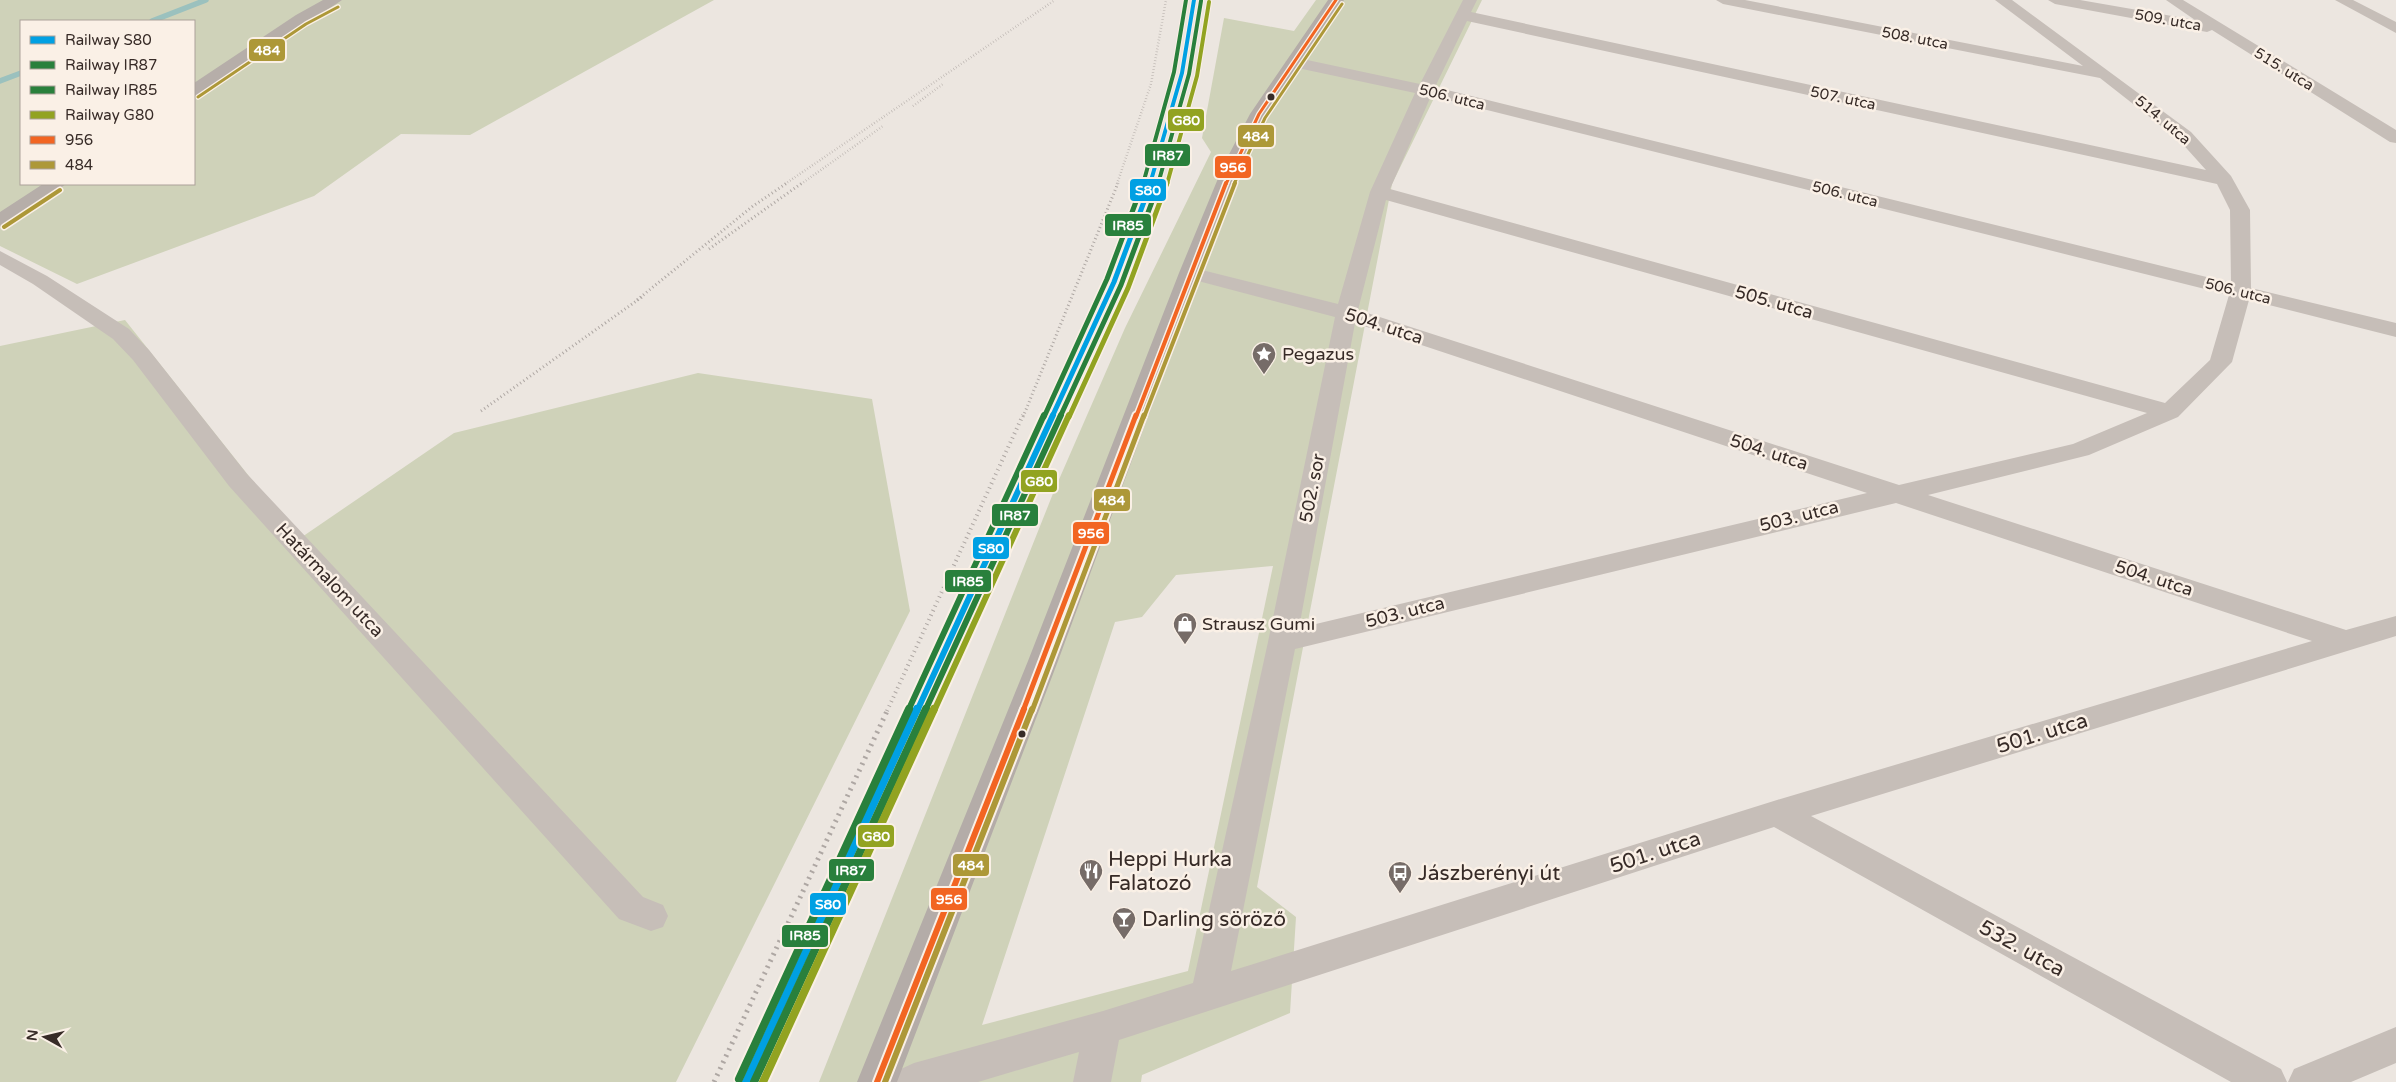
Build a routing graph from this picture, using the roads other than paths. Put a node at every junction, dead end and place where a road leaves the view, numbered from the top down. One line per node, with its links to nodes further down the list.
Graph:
1 (334, 0): 13 (main road)
2 (1336, 0): 11 (main road)
3 (1723, 0): 12 (street, 508. utca)
4 (2002, 0): 12 (street, 514. utca)
5 (2055, 0): 10 (street, 509. utca)
6 (2173, 0): 10 (street, 515. utca)
7 (2342, 0): 9 (street)
8 (1466, 8): 14 (street, 502. sor); 16 (street, 507. utca)
9 (2396, 28)
10 (2221, 30): 15 (street, 515. utca)
11 (1293, 62): 14 (street, 506. utca); 23 (main road)
12 (2107, 76): 16 (street, 514. utca)
13 (195, 90)
14 (1425, 90): 18 (street, 502. sor); 24 (street, 506. utca)
15 (2396, 138)
16 (2224, 180): 24 (street, 514. utca)
17 (54, 185): 19 (main road)
18 (1379, 192): 25 (street, 502. sor); 27 (street, 505. utca)
19 (32, 200): 20 (main road); 21 (main road)
20 (0, 216)
21 (0, 221)
22 (0, 257): 33 (street, Határmalom utca)
23 (1190, 273): 25 (street, 504. utca); 37 (main road)
24 (2241, 291): 26 (street, 506. utca); 27 (street, 503. utca)
25 (1346, 313): 28 (street, 504. utca); 31 (street, 502. sor)
26 (2396, 330)
27 (2170, 412): 28 (street, 503. utca)
28 (1895, 493): 30 (street, 504. utca); 31 (street, 503. utca)
29 (2396, 626): 30 (street, 501. utca)
30 (2346, 640): 32 (street, 501. utca)
31 (1282, 642): 34 (street, 502. sor)
32 (1777, 814): 34 (street, 501. utca); 40 (street, 532. utca)
33 (650, 916)
34 (1208, 994): 35 (street, 501. utca)
35 (1102, 1028): 38 (street, 501. utca); 39 (street)
36 (2396, 1045): 41 (street)
37 (877, 1082)
38 (914, 1082)
39 (1092, 1082)
40 (2268, 1082)
41 (2307, 1082)

